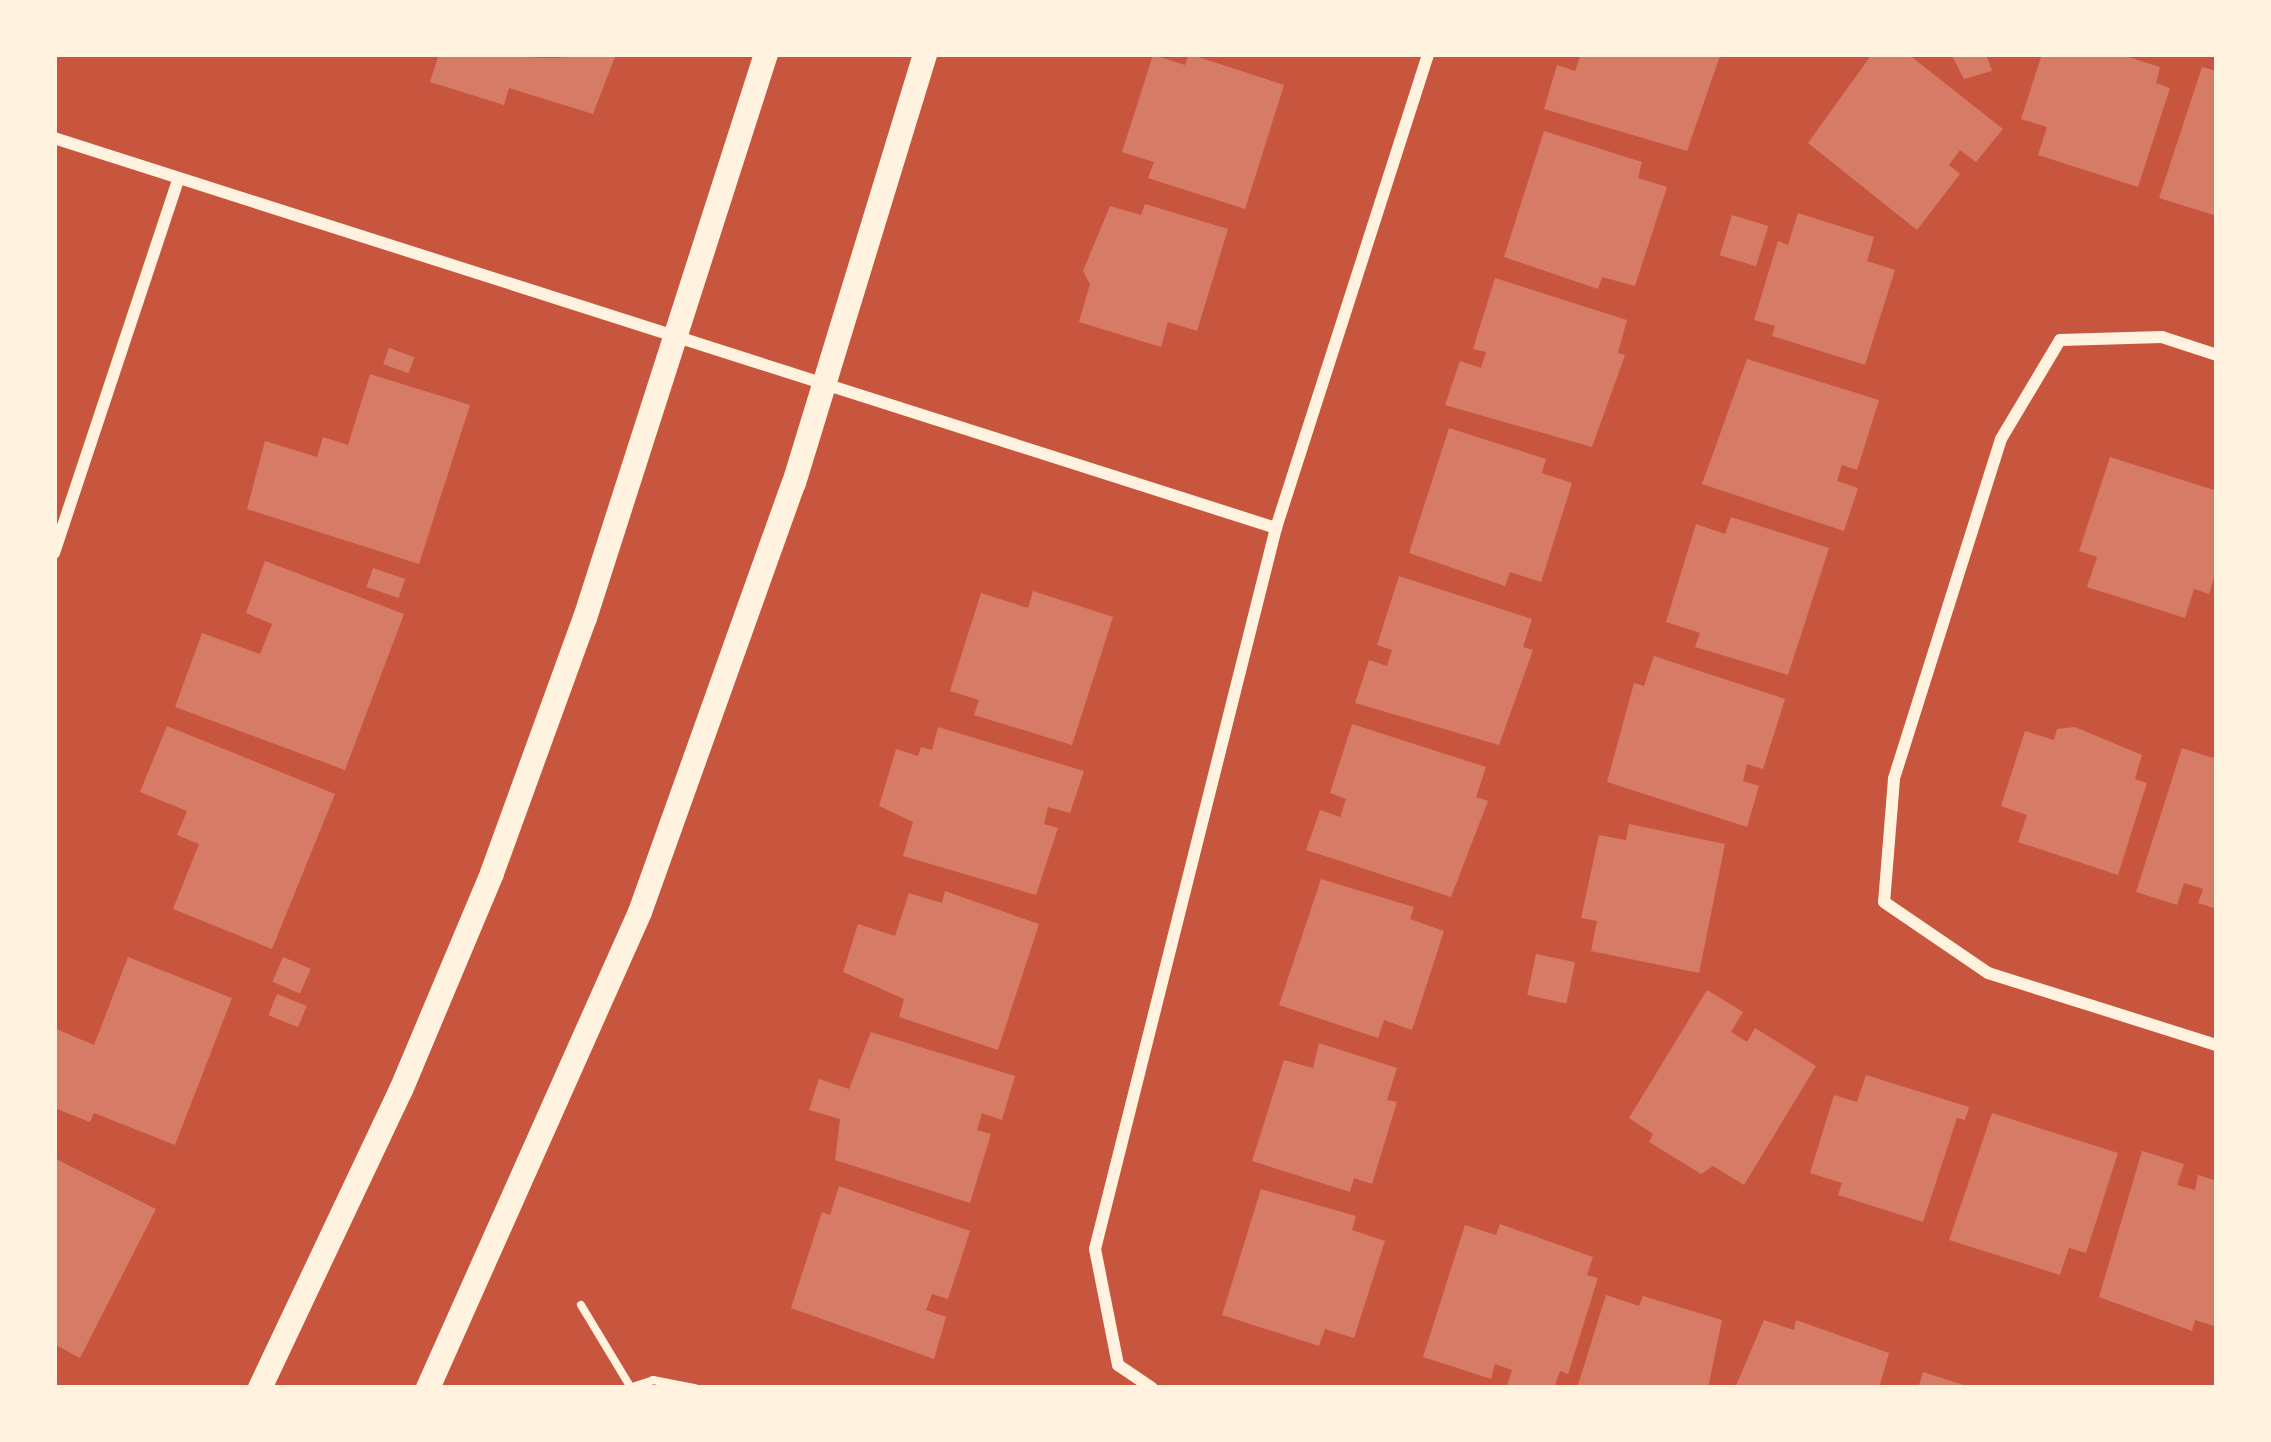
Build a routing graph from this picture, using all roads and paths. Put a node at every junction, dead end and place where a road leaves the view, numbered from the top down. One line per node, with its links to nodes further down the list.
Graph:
1 (766, 54): 6 (main road)
2 (926, 54): 8 (main road)
3 (1428, 54): 9 (street)
4 (54, 138): 5 (street)
5 (179, 178): 6 (street); 10 (street)
6 (676, 334): 8 (street); 13 (main road)
7 (2217, 355): 11 (street)
8 (826, 380): 9 (street); 14 (main road)
9 (1276, 528): 17 (street)
10 (54, 554)
11 (2217, 1046)
12 (581, 1305): 15 (path)
13 (260, 1388)
14 (428, 1388)
15 (631, 1388): 16 (path)
16 (695, 1388)
17 (1152, 1388)

